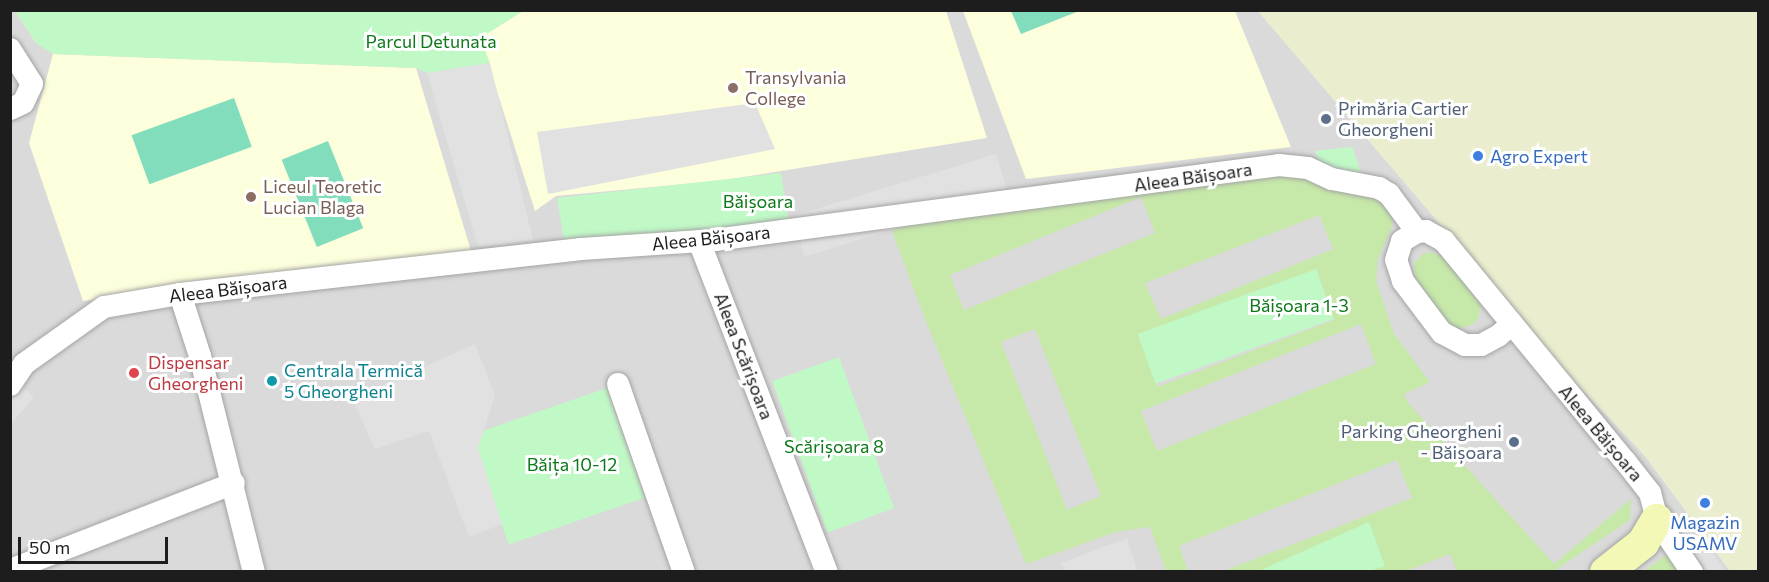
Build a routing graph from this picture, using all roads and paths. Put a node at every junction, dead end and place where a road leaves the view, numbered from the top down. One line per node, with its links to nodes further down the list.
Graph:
1 (10, 49): 2 (street)
2 (16, 106)
3 (1417, 232): 4 (street, Aleea Băișoara); 6 (street, Aleea Băișoara); 6 (street)
4 (699, 241): 5 (street, Aleea Băișoara); 15 (street, Aleea Scărișoara)
5 (180, 294): 7 (street, Aleea Băișoara); 10 (street)
6 (1512, 324): 11 (street, Aleea Băișoara)
7 (17, 360): 9 (street, Aleea Băișoara)
8 (618, 384): 14 (street)
9 (10, 385)
10 (234, 483): 12 (street); 13 (street)
11 (1657, 520): 16 (street); 17 (street, Aleea Băișoara)
12 (10, 570)
13 (254, 572)
14 (684, 572)
15 (827, 572)
16 (1606, 572)
17 (1692, 572)

